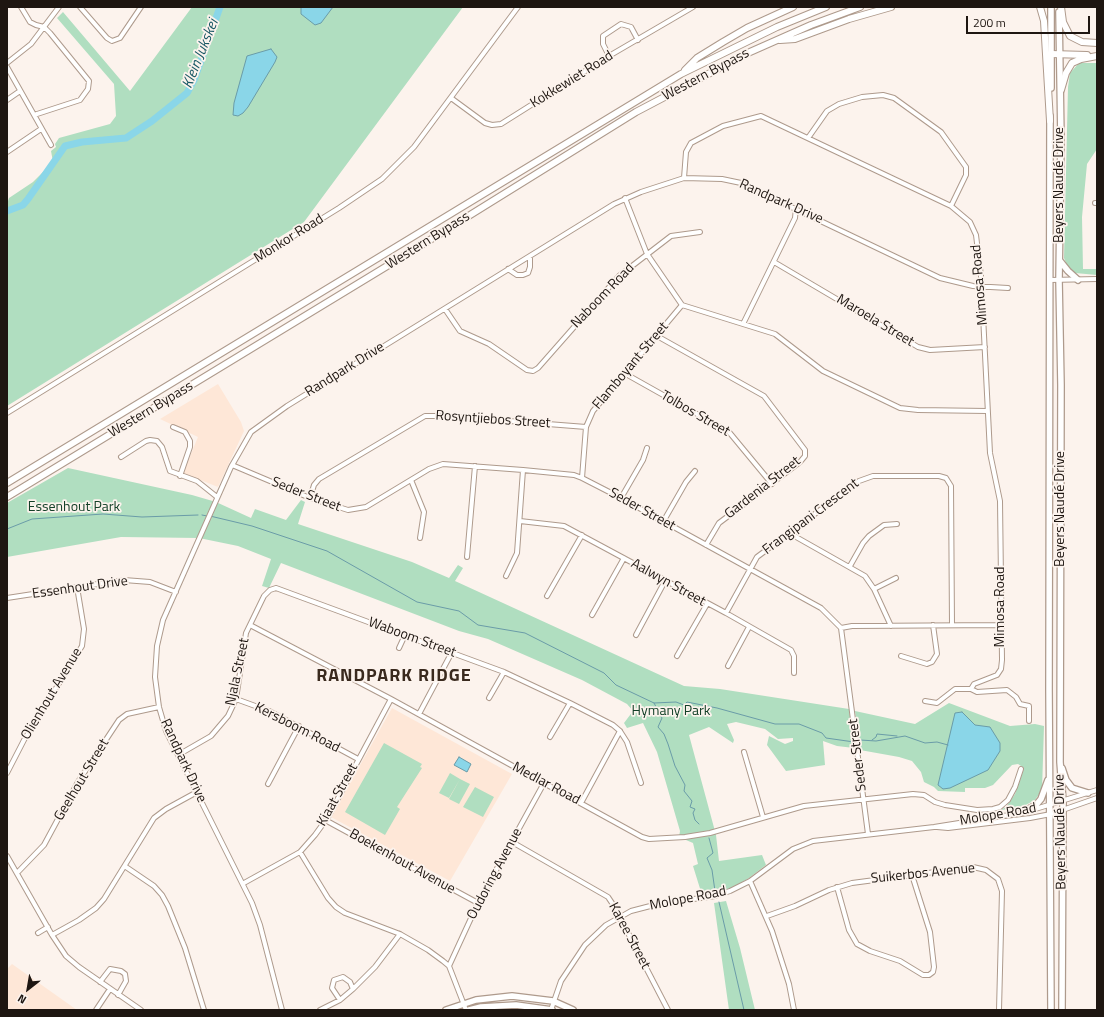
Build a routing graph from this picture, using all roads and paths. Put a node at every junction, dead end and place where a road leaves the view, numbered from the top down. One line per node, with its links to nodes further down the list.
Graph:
1 (21, 7): 14 (street)
2 (59, 7): 14 (street)
3 (80, 7): 4 (street)
4 (141, 7)
5 (518, 7): 27 (street, Monkor Road)
6 (693, 7): 15 (street, Kokkewiet Road)
7 (793, 7): 24 (highway)
8 (826, 7): 24 (highway, Western Bypass)
9 (860, 7): 16 (highway, Western Bypass)
10 (891, 7): 16 (highway)
11 (1040, 7): 30 (highway)
12 (1051, 7): 18 (main road, Beyers Naudé Drive)
13 (1060, 7): 17 (highway); 19 (main road, Beyers Naudé Drive)
14 (44, 27): 22 (street); 29 (street)
15 (638, 40): 20 (street, Kokkewiet Road); 20 (street)
16 (778, 40): 72 (highway, Western Bypass)
17 (1097, 43)
18 (1051, 54): 19 (highway); 30 (main road, Beyers Naudé Drive)
19 (1060, 54): 21 (highway); 25 (main road, Beyers Naudé Drive)
20 (609, 56): 27 (street, Kokkewiet Road)
21 (1097, 56): 25 (highway)
22 (7, 63)
23 (7, 67): 26 (street)
24 (681, 74): 70 (highway, Western Bypass)
25 (1061, 90): 42 (main road, Beyers Naudé Drive)
26 (20, 91): 28 (street); 29 (street)
27 (451, 98): 58 (street, Monkor Road)
28 (7, 100)
29 (34, 114): 31 (street)
30 (1050, 121): 46 (main road, Beyers Naudé Drive)
31 (41, 129): 33 (street); 34 (street)
32 (808, 138): 35 (street, Mimosa Road); 37 (street, Mimosa Road); 37 (street)
33 (51, 145)
34 (7, 152)
35 (684, 178): 36 (street, Randpark Drive); 38 (street, Randpark Drive)
36 (625, 198): 40 (street); 41 (street, Randpark Drive)
37 (951, 206): 49 (street, Mimosa Road)
38 (796, 208): 43 (street); 49 (street, Randpark Drive)
39 (700, 232): 40 (street, Naboom Road)
40 (647, 254): 51 (street); 52 (street, Naboom Road)
41 (530, 256): 44 (street, Randpark Drive); 44 (street)
42 (1060, 261): 47 (main road, Beyers Naudé Drive); 48 (main road)
43 (774, 262): 53 (street); 55 (street, Maroela Street)
44 (508, 269): 52 (street, Randpark Drive)
45 (1097, 279): 48 (street)
46 (1050, 280): 47 (street); 133 (main road, Beyers Naudé Drive)
47 (1059, 280): 48 (street); 130 (main road, Beyers Naudé Drive)
48 (1078, 280)
49 (982, 287): 50 (street, Randpark Drive); 55 (street, Mimosa Road)
50 (1008, 288)
51 (682, 305): 53 (street); 54 (street, Flamboyant Street)
52 (445, 309): 63 (street, Randpark Drive)
53 (744, 322): 57 (street)
54 (657, 336): 56 (street, Flamboyant Street); 71 (street, Gardenia Street)
55 (985, 347): 57 (street, Mimosa Road)
56 (624, 373): 60 (street, Flamboyant Street); 71 (street, Tolbos Street)
57 (987, 410): 102 (street, Mimosa Road)
58 (7, 413)
59 (173, 426): 67 (street)
60 (586, 427): 68 (street, Flamboyant Street); 74 (street, Rosyntjiebos Street)
61 (647, 448): 75 (street)
62 (121, 457): 67 (street)
63 (232, 465): 73 (street, Randpark Drive); 74 (street, Seder Street)
64 (475, 466): 65 (street, Seder Street); 69 (street, Seder Street); 83 (street)
65 (523, 470): 68 (street, Seder Street); 76 (street)
66 (695, 471): 77 (street)
67 (180, 476): 73 (street)
68 (582, 478): 75 (street, Seder Street)
69 (411, 480): 74 (street, Seder Street); 81 (street)
70 (7, 483)
71 (772, 484): 82 (street, Gardenia Street)
72 (7, 497)
73 (217, 497): 92 (street, Randpark Drive)
74 (310, 498)
75 (621, 498): 77 (street, Seder Street)
76 (520, 521): 80 (street, Aalwyn Street); 87 (street)
77 (663, 522): 82 (street, Seder Street)
78 (897, 524): 85 (street)
79 (789, 533): 85 (street); 86 (street, Frangipani Crescent); 101 (street, Frangipani Crescent)
80 (582, 535): 84 (street, Aalwyn Street); 94 (street)
81 (420, 538)
82 (706, 545): 86 (street, Seder Street)
83 (467, 557)
84 (624, 558): 89 (street, Aalwyn Street); 98 (street)
85 (850, 566): 91 (street)
86 (749, 569): 97 (street, Frangipani Crescent); 105 (street, Seder Street)
87 (506, 576)
88 (896, 578): 91 (street)
89 (665, 581): 96 (street, Aalwyn Street); 107 (street)
90 (77, 587): 92 (street, Essenhout Drive); 95 (street, Essenhout Drive); 132 (street, Olienhout Avenue)
91 (874, 589): 103 (street)
92 (176, 592): 121 (street, Randpark Drive)
93 (266, 592): 99 (street, Njala Street); 106 (street, Waboom Street)
94 (547, 596)
95 (7, 598)
96 (707, 604): 97 (street, Aalwyn Street); 110 (street)
97 (726, 613): 104 (street, Aalwyn Street)
98 (592, 615)
99 (250, 625): 117 (street, Njala Street); 118 (street, Medlar Road)
100 (933, 625): 101 (street); 103 (street); 111 (street)
101 (952, 625): 102 (street)
102 (1001, 625): 115 (street, Mimosa Road)
103 (891, 626): 105 (street)
104 (749, 627): 112 (street); 114 (street, Aalwyn Street)
105 (841, 628): 141 (street, Seder Street)
106 (405, 635): 108 (street); 109 (street, Waboom Street)
107 (636, 635)
108 (399, 648)
109 (452, 652): 113 (street, Waboom Street); 122 (street)
110 (677, 656)
111 (901, 656)
112 (728, 666)
113 (504, 672): 116 (street); 120 (street, Waboom Street)
114 (794, 673)
115 (971, 689): 119 (street); 123 (street)
116 (489, 698)
117 (236, 699): 124 (street, Kersboom Road); 128 (street, Njala Street)
118 (391, 699): 122 (street, Medlar Road); 129 (street, Kiaat Street)
119 (925, 701)
120 (570, 703): 125 (street, Waboom Street); 126 (street)
121 (159, 707): 128 (street, Randpark Drive); 156 (street, Geelhout Street)
122 (419, 714): 134 (street, Medlar Road)
123 (1029, 721)
124 (299, 726): 129 (street, Kersboom Road); 136 (street)
125 (620, 731): 135 (street); 143 (street)
126 (550, 737)
127 (744, 752): 148 (street)
128 (178, 755): 138 (street, Randpark Drive)
129 (358, 759): 149 (street, Kiaat Street)
130 (1060, 762): 139 (main road); 142 (main road, Beyers Naudé Drive)
131 (1021, 769): 141 (street, Medlar Road)
132 (7, 773)
133 (1050, 773): 144 (main road, Beyers Naudé Drive); 146 (main road)
134 (544, 783): 143 (street, Medlar Road); 152 (street, Oudoring Avenue)
135 (641, 783)
136 (268, 784)
137 (1097, 790): 139 (street, Molope Road)
138 (197, 792): 155 (street); 159 (street, Randpark Drive)
139 (1088, 793): 142 (street, Molope Road)
140 (1097, 798): 145 (street, Molope Road)
141 (864, 800): 148 (street, Medlar Road); 151 (street, Seder Street)
142 (1062, 802): 144 (street, Molope Road); 145 (main road, Beyers Naudé Drive)
143 (581, 803): 148 (street, Medlar Road)
144 (1051, 805): 146 (street, Molope Road); 147 (main road, Beyers Naudé Drive)
145 (1062, 810): 147 (street, Molope Road); 190 (main road, Beyers Naudé Drive)
146 (1021, 813): 150 (street, Molope Road)
147 (1051, 814): 150 (street, Molope Road); 189 (main road, Beyers Naudé Drive)
148 (763, 817)
149 (326, 820): 153 (street, Kiaat Street); 161 (street, Boekenhout Avenue)
150 (934, 827): 151 (street, Molope Road)
151 (868, 834): 158 (street, Molope Road)
152 (512, 842): 161 (street, Oudoring Avenue); 162 (street, Karee Street)
153 (300, 852): 159 (street, Kiaat Street); 166 (street)
154 (7, 856): 156 (street)
155 (126, 866): 167 (street); 178 (street)
156 (17, 873): 164 (street)
157 (912, 875): 160 (street, Suikerbos Avenue); 160 (street); 188 (street, Suikerbos Avenue)
158 (750, 881): 162 (street, Molope Road); 163 (street)
159 (244, 883): 179 (street, Randpark Drive)
160 (837, 886): 163 (street, Suikerbos Avenue)
161 (478, 903): 168 (street, Oudoring Avenue)
162 (619, 916): 174 (street, Molope Road); 186 (street, Karee Street)
163 (767, 916): 187 (street)
164 (48, 927): 165 (street); 167 (street)
165 (38, 933)
166 (400, 934): 168 (street); 171 (street)
167 (52, 935): 169 (street)
168 (449, 966): 175 (street)
169 (100, 982): 170 (street); 172 (street)
170 (110, 989): 172 (street); 176 (street)
171 (353, 989): 173 (street); 173 (street)
172 (118, 995): 177 (street)
173 (340, 1000): 180 (street)
174 (553, 1001): 175 (main road); 184 (street, Molope Road); 185 (main road)
175 (463, 1003): 181 (main road); 182 (street)
176 (96, 1010)
177 (141, 1010)
178 (204, 1010)
179 (282, 1010)
180 (320, 1010)
181 (446, 1010)
182 (466, 1010)
183 (470, 1010): 184 (main road)
184 (551, 1010)
185 (573, 1010)
186 (668, 1010)
187 (794, 1010)
188 (999, 1010)
189 (1051, 1010)
190 (1062, 1010)

